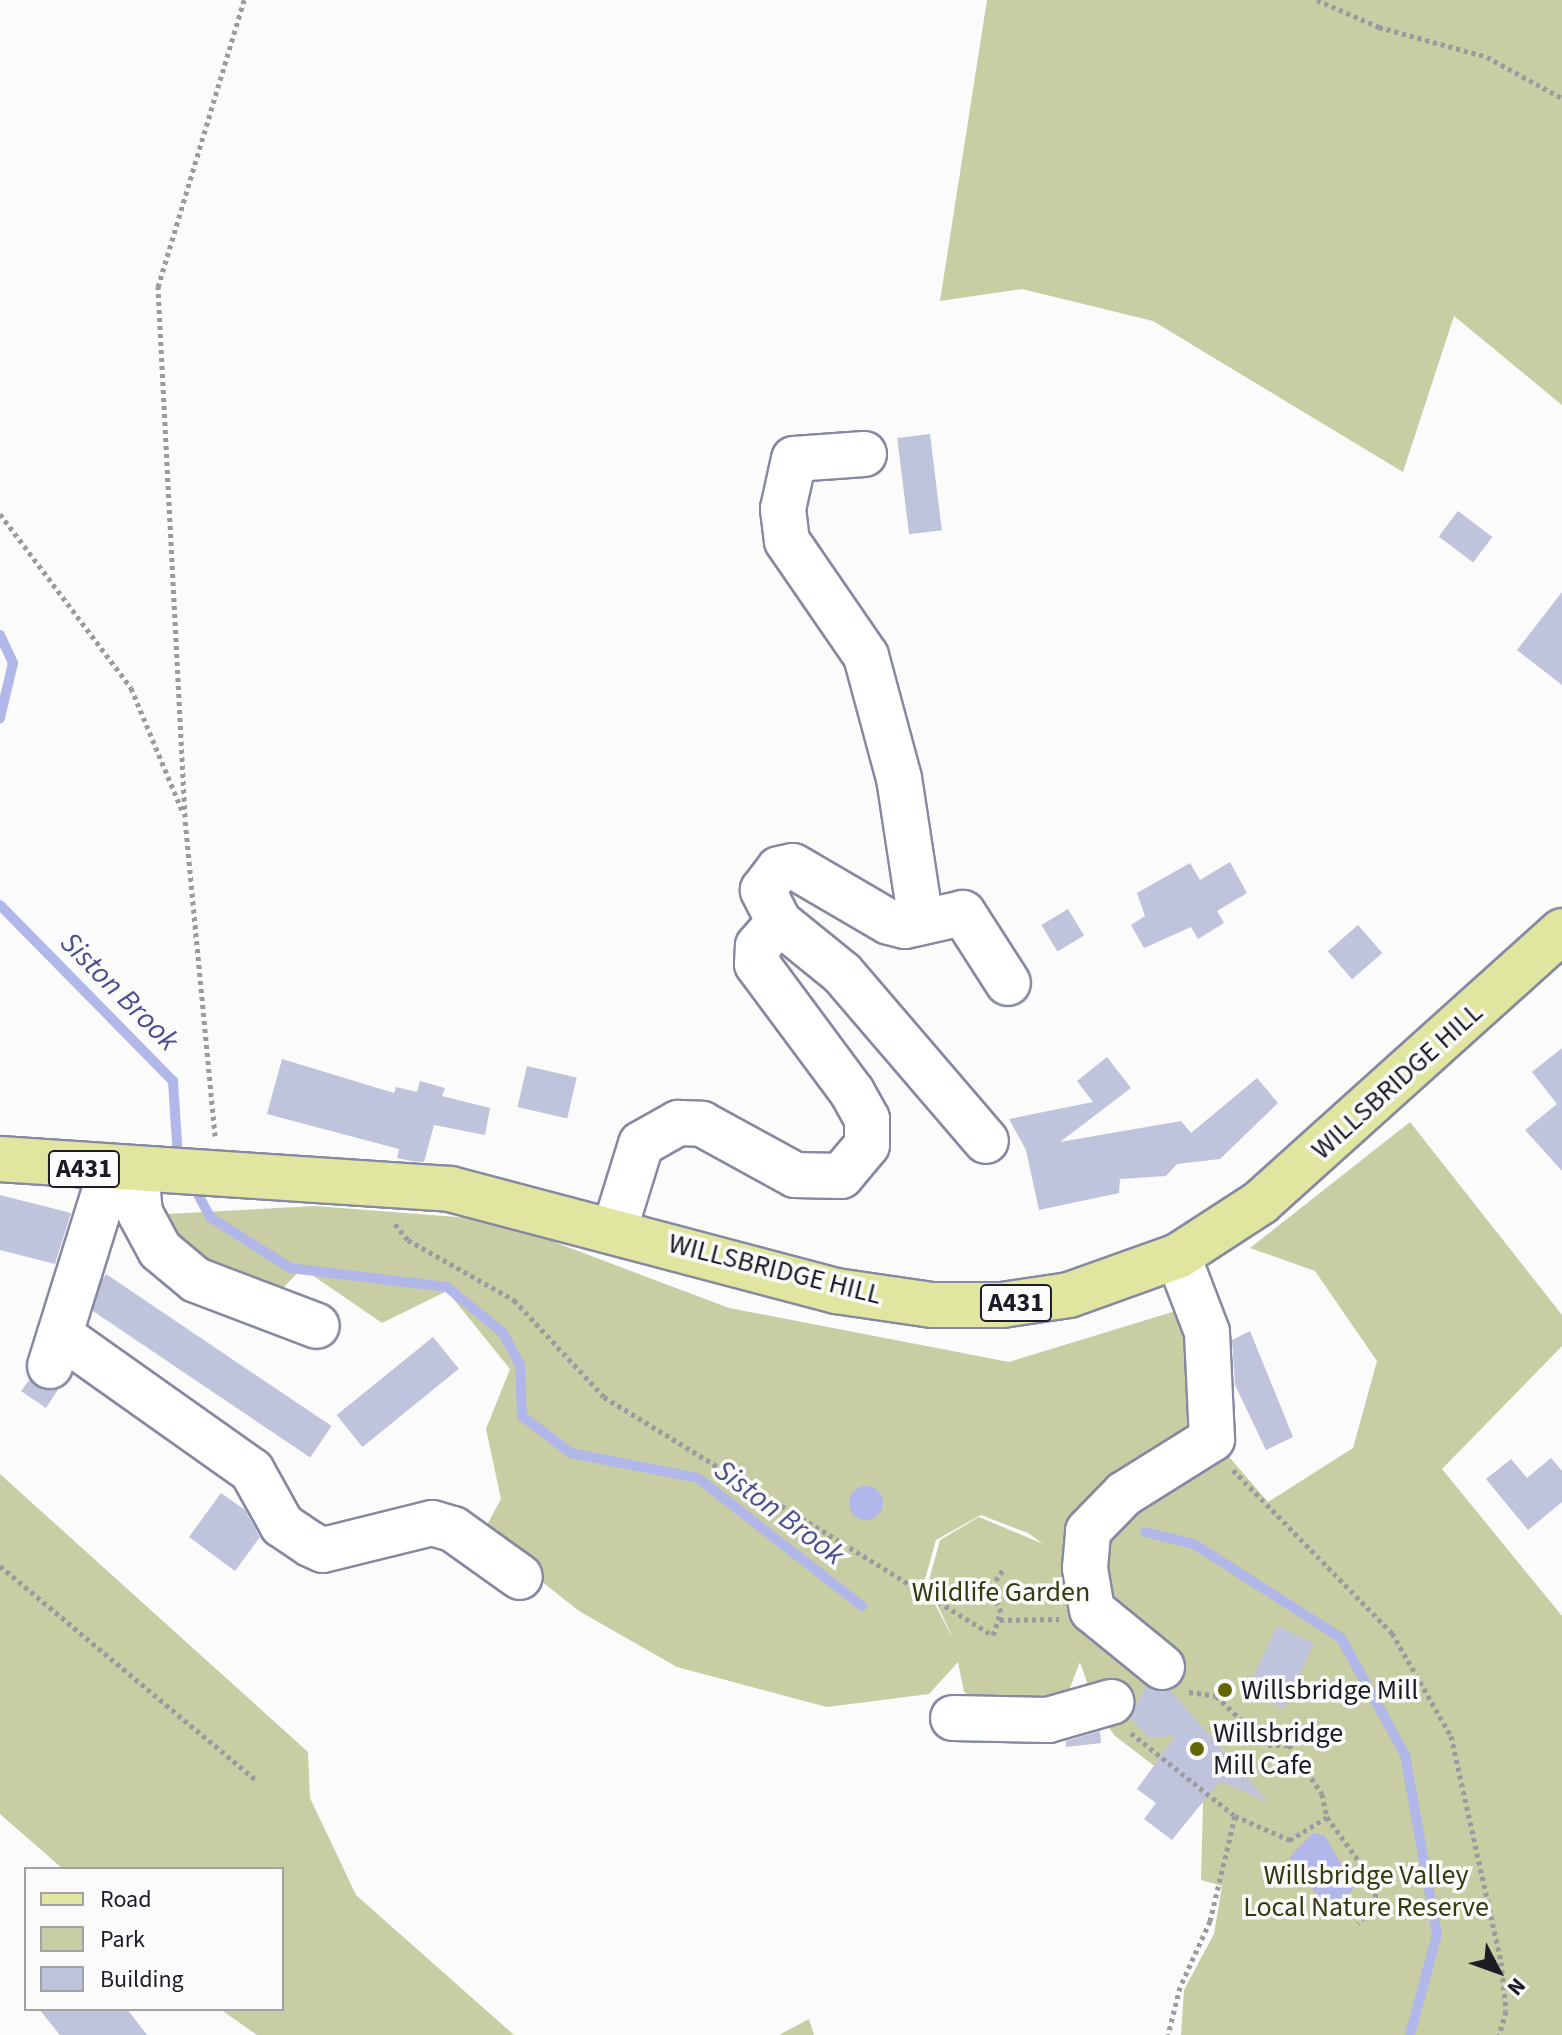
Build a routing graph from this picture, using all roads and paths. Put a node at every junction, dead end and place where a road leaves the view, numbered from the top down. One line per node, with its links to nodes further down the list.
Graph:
1 (244, 0): 6 (path)
2 (1317, 0): 3 (path)
3 (1562, 98)
4 (864, 454): 8 (street)
5 (0, 514): 6 (path)
6 (185, 817): 14 (path)
7 (779, 922): 8 (street); 11 (street); 16 (street)
8 (921, 922): 10 (street)
9 (1559, 940): 17 (main road, WILLSBRIDGE HILL / A431)
10 (1008, 983)
11 (986, 1141)
12 (0, 1159): 13 (main road, A431)
13 (139, 1171): 14 (main road, A431); 18 (street); 22 (street)
14 (235, 1173): 15 (main road, WILLSBRIDGE HILL / A431)
15 (371, 1181): 16 (main road, WILLSBRIDGE HILL / A431); 24 (path)
16 (615, 1228): 17 (main road, WILLSBRIDGE HILL / A431)
17 (1178, 1256): 19 (street)
18 (317, 1326)
19 (1190, 1458): 23 (street); 34 (path)
20 (0, 1566): 29 (path)
21 (1003, 1570): 24 (path)
22 (520, 1577)
23 (1092, 1610): 24 (path); 25 (street)
24 (1000, 1620)
25 (1162, 1667): 31 (path)
26 (1111, 1702): 27 (street)
27 (953, 1718)
28 (1178, 1773): 30 (path)
29 (255, 1779)
30 (1235, 1816): 31 (path); 33 (path)
31 (1327, 1817): 32 (path)
32 (1358, 1923)
33 (1168, 2035)
34 (1499, 2035)

